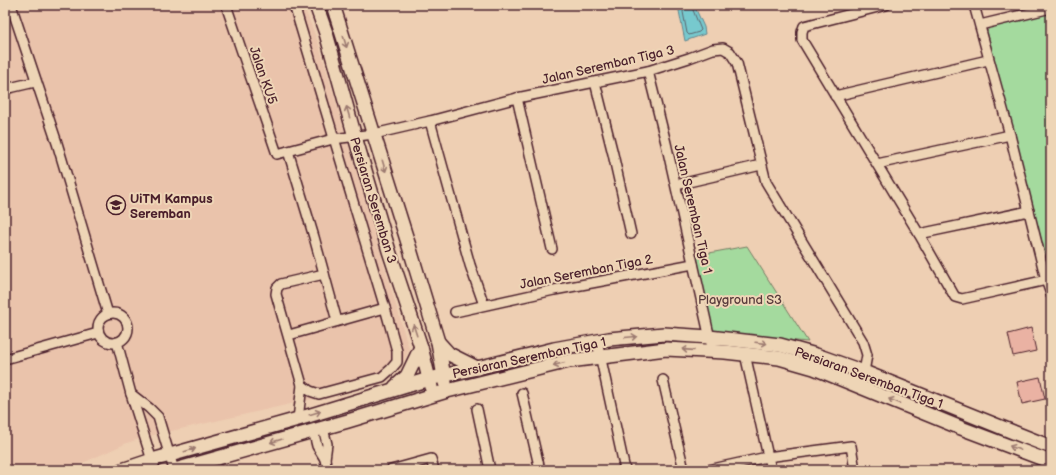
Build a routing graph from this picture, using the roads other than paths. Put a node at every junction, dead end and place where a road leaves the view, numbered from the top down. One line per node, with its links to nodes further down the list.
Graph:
1 (11, 5): 12 (street)
2 (226, 5): 23 (street, Jalan KU5)
3 (294, 5): 21 (street)
4 (316, 5): 20 (main road, Persiaran Seremban 3, one-way to 4)
5 (333, 5): 18 (main road, Persiaran Seremban 3, one-way to 18)
6 (886, 5): 15 (street)
7 (974, 5): 9 (street)
8 (1051, 8): 9 (street)
9 (980, 25): 10 (street)
10 (988, 60): 15 (street); 19 (street)
11 (648, 71): 13 (street, Jalan Seremban Tiga 3); 25 (street, Jalan Seremban Tiga 3); 26 (street, Jalan Seremban Tiga 1)
12 (36, 82): 14 (street); 38 (street)
13 (595, 82): 16 (street, Jalan Seremban Tiga 3); 28 (street)
14 (5, 89)
15 (835, 96): 24 (street)
16 (517, 98): 17 (street, Jalan Seremban Tiga 3); 30 (street)
17 (430, 121): 18 (street, Jalan Seremban Tiga 3); 35 (street)
18 (374, 134): 20 (street, Jalan Seremban Tiga 3); 45 (main road, Persiaran Seremban 3, one-way to 45)
19 (1010, 135): 24 (street); 27 (street)
20 (355, 137): 21 (street, Jalan Seremban Tiga 3); 46 (main road, Persiaran Seremban 3, one-way to 20)
21 (333, 139): 22 (street, Jalan Seremban Tiga 3); 36 (street)
22 (288, 151): 23 (street, Jalan Seremban Tiga 3); 32 (street)
23 (277, 154)
24 (877, 164): 29 (street)
25 (762, 165): 26 (street); 52 (street, Jalan Seremban Tiga 3)
26 (676, 186): 31 (street, Jalan Seremban Tiga 1)
27 (1029, 211): 29 (street); 33 (street)
28 (631, 234)
29 (919, 234): 33 (street)
30 (552, 249)
31 (693, 264): 35 (street, Jalan Seremban Tiga 2); 42 (street, Jalan Seremban Tiga 1)
32 (324, 274): 39 (street); 41 (street)
33 (1049, 279): 34 (street)
34 (1051, 294)
35 (484, 306): 37 (street, Jalan Seremban Tiga 2)
36 (385, 308): 39 (street); 56 (street)
37 (455, 312)
38 (108, 314): 40 (street); 44 (street)
39 (337, 321): 41 (street)
40 (98, 333): 44 (street); 50 (street)
41 (289, 335): 56 (street)
42 (710, 337): 43 (main road, Persiaran Seremban Tiga 1, one-way to 42); 47 (street, Jalan Seremban Tiga 1); 52 (main road, Persiaran Seremban Tiga 1, one-way to 52)
43 (597, 341): 49 (street); 51 (main road, Persiaran Seremban Tiga 1)
44 (117, 342): 60 (street)
45 (438, 342): 51 (main road); 53 (main road, Persiaran Seremban 3)
46 (421, 347): 54 (main road, Persiaran Seremban 3); 57 (main road)
47 (713, 352): 48 (main road, Persiaran Seremban Tiga 1); 49 (main road, Persiaran Seremban Tiga 1, one-way to 49)
48 (745, 354): 67 (street); 68 (main road, Persiaran Seremban Tiga 1, one-way to 48)
49 (600, 357): 58 (main road, Persiaran Seremban Tiga 1, one-way to 58); 77 (street)
50 (5, 359)
51 (477, 368): 53 (main road, Persiaran Seremban Tiga 1)
52 (864, 372): 65 (main road, Persiaran Seremban Tiga 1)
53 (444, 375): 54 (main road, Persiaran Seremban Tiga 1); 58 (main road, Persiaran Seremban 3)
54 (429, 379): 57 (main road, Persiaran Seremban Tiga 1); 61 (main road, Persiaran Seremban 3)
55 (663, 380): 78 (street)
56 (302, 385): 63 (street)
57 (392, 390): 63 (main road, Persiaran Seremban Tiga 1, one-way to 57)
58 (447, 391): 61 (main road, Persiaran Seremban Tiga 1)
59 (522, 393): 76 (street)
60 (131, 394): 66 (street); 69 (street)
61 (433, 395): 64 (main road, Persiaran Seremban Tiga 1)
62 (477, 409): 75 (street)
63 (298, 419): 66 (main road, Persiaran Seremban Tiga 1, one-way to 63)
64 (318, 429): 71 (main road, Persiaran Seremban Tiga 1, one-way to 71); 72 (street)
65 (1051, 447)
66 (170, 455): 69 (main road, Persiaran Seremban Tiga 1); 71 (street)
67 (768, 457): 79 (street); 80 (street); 81 (street)
68 (1051, 462)
69 (154, 465): 70 (main road, Persiaran Seremban Tiga 1)
70 (122, 470)
71 (175, 470)
72 (327, 470)
73 (391, 470): 74 (street)
74 (434, 470)
75 (490, 470)
76 (540, 470)
77 (625, 470)
78 (684, 470)
79 (708, 470)
80 (770, 470)
81 (855, 470)

